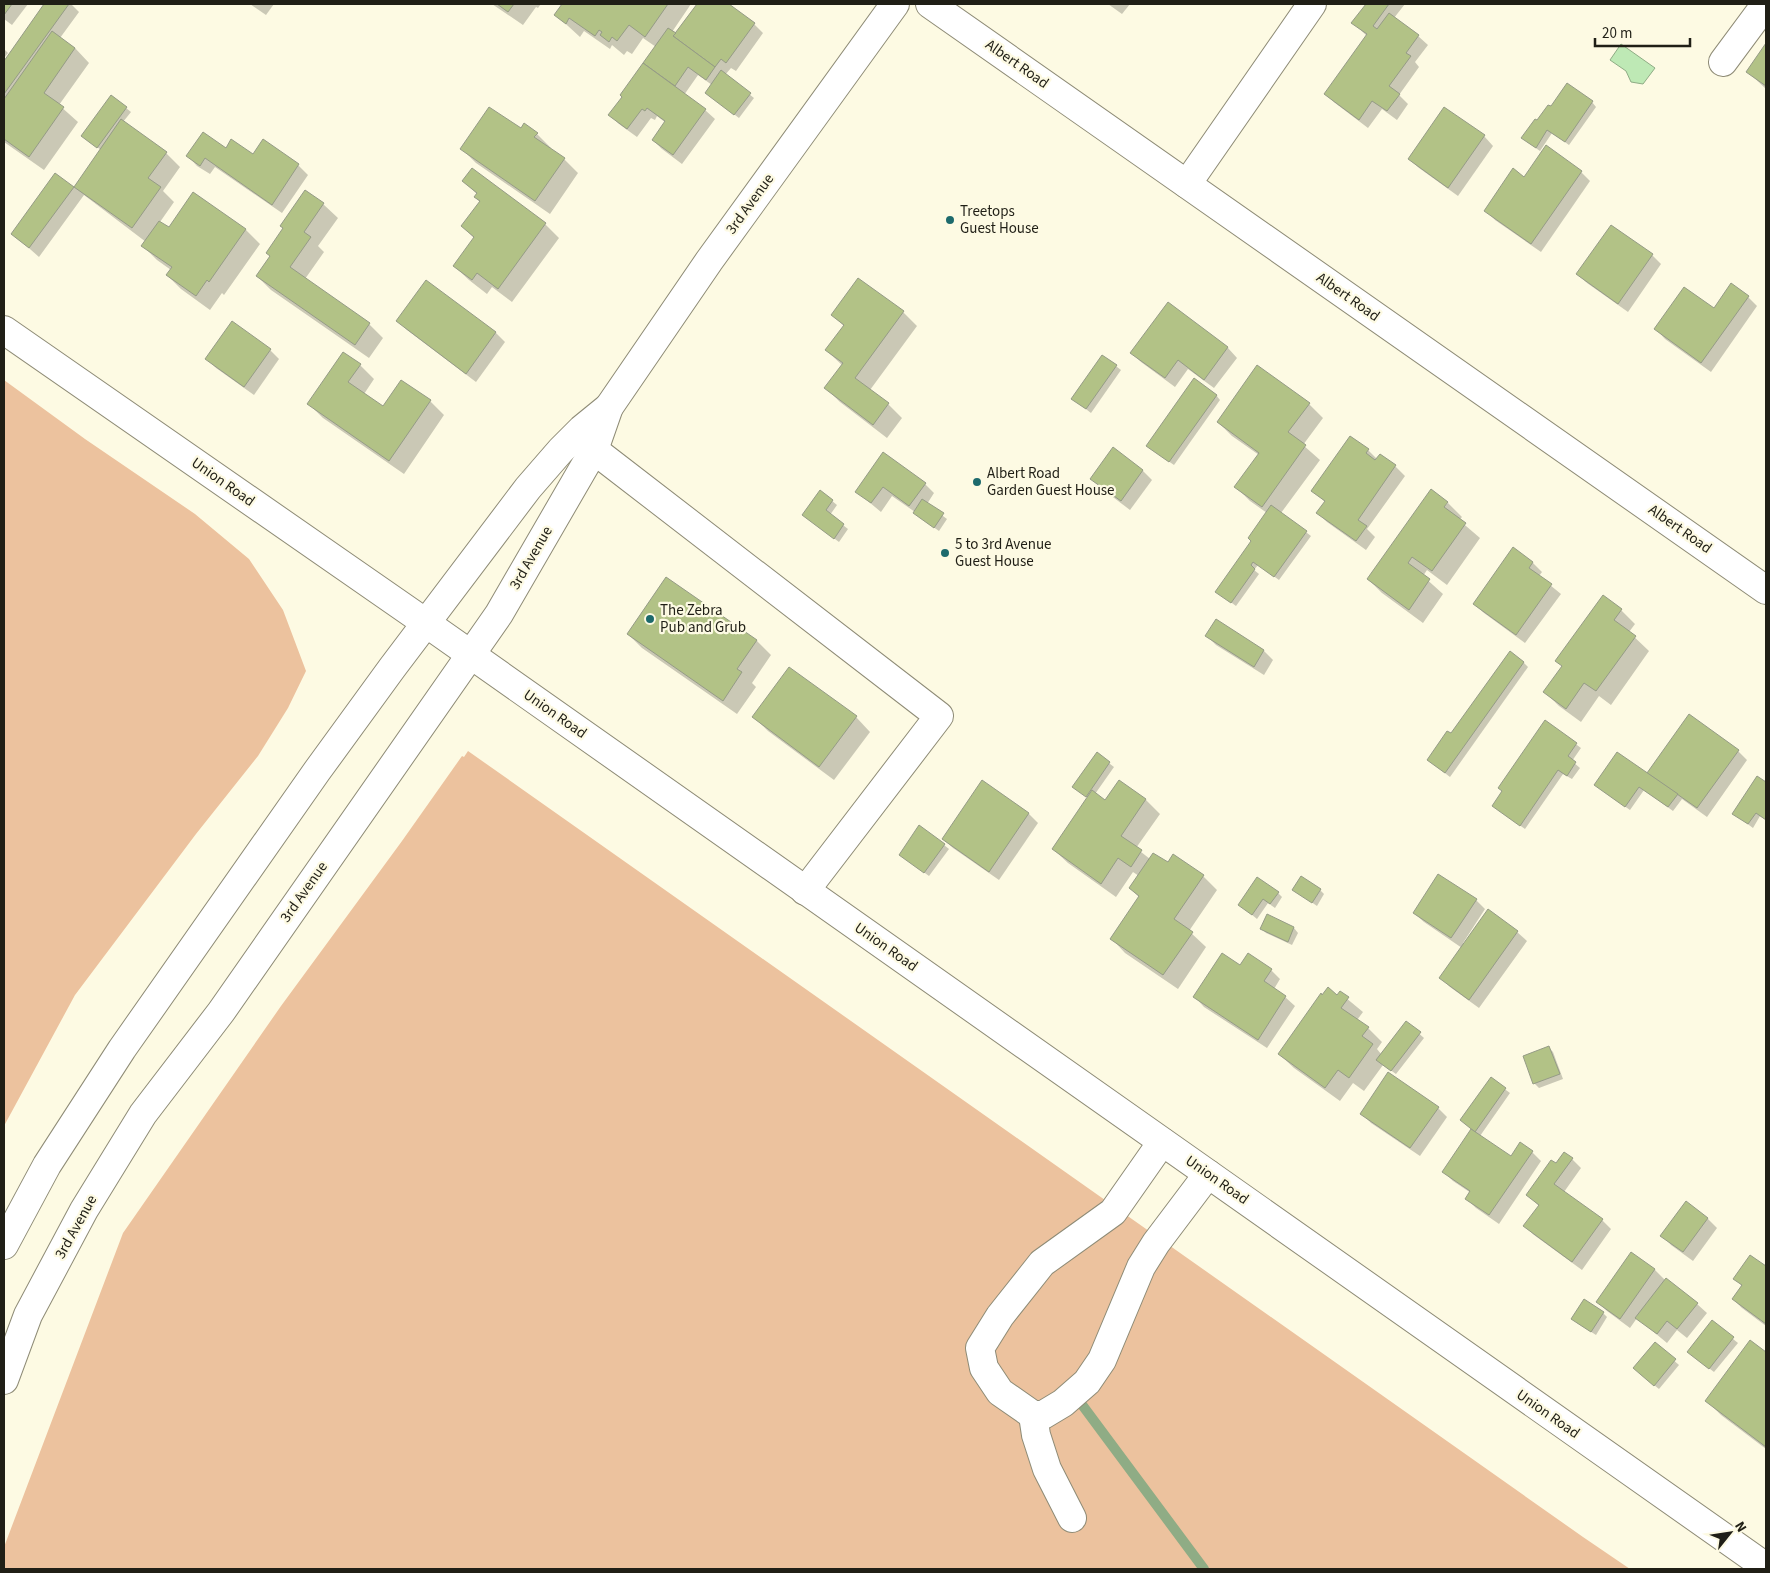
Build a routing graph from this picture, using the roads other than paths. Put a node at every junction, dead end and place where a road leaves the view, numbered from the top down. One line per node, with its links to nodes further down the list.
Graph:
1 (895, 4): 8 (street, 3rd Avenue)
2 (930, 4): 6 (street, Albert Road)
3 (1312, 4): 6 (street)
4 (1766, 4): 5 (street)
5 (1722, 62)
6 (1187, 184): 10 (street, Albert Road)
7 (4, 330): 11 (street, Union Road)
8 (609, 407): 9 (street, 3rd Avenue); 11 (street, 3rd Avenue)
9 (594, 450): 12 (street, 3rd Avenue); 13 (street)
10 (1766, 590)
11 (426, 623): 12 (street, Union Road); 16 (street, 3rd Avenue)
12 (471, 655): 13 (street, Union Road); 17 (street, 3rd Avenue)
13 (806, 891): 14 (street, Union Road)
14 (1162, 1142): 15 (street, Union Road); 18 (street)
15 (1208, 1174): 18 (street); 20 (street, Union Road)
16 (4, 1245)
17 (4, 1380)
18 (1033, 1415): 19 (street)
19 (1072, 1518)
20 (1766, 1567)

